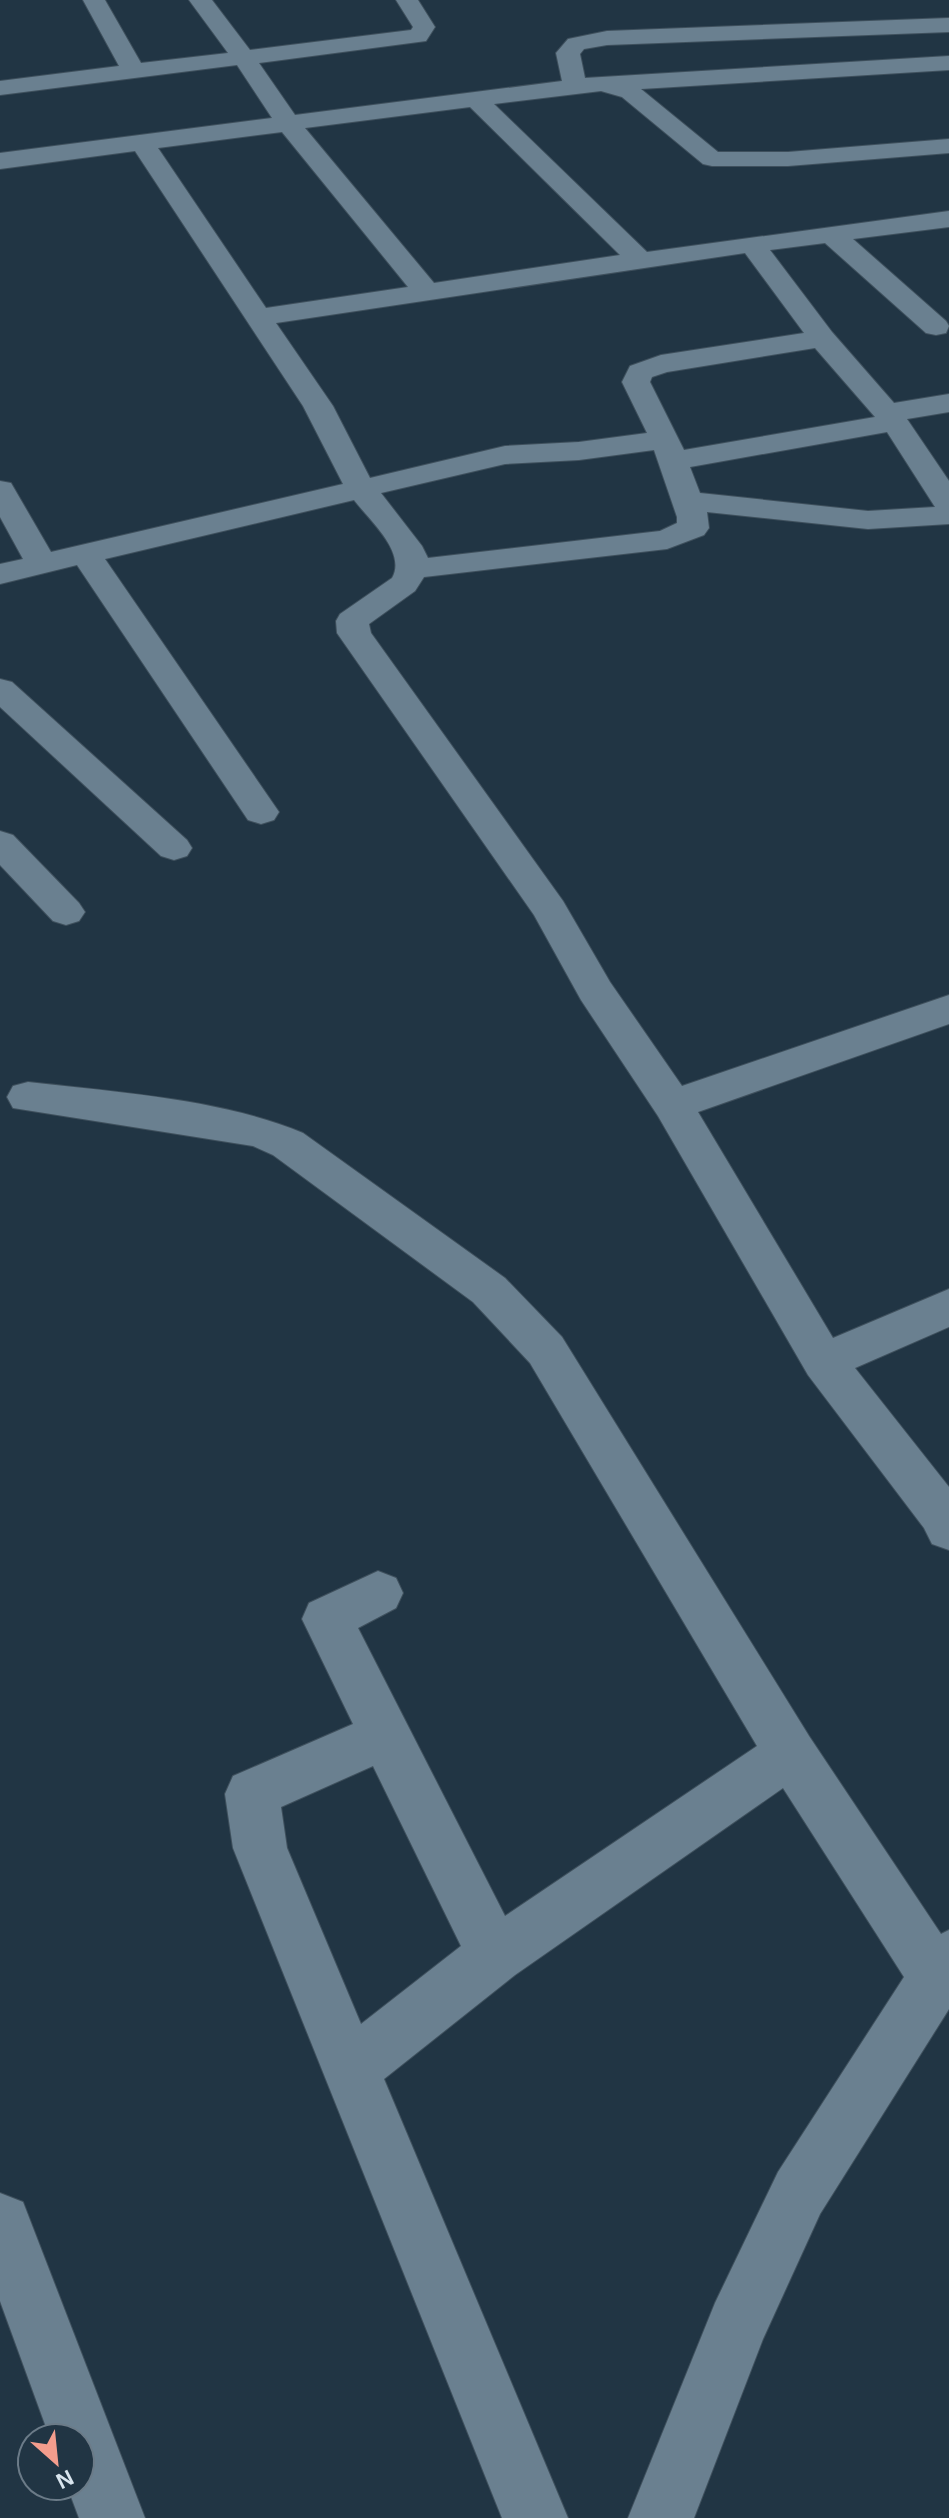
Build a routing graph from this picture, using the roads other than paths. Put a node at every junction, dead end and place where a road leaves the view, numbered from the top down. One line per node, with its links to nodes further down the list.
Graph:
1 (94, 0): 7 (street)
2 (200, 0): 5 (street)
3 (407, 0): 5 (street)
4 (949, 25): 9 (street)
5 (243, 59): 7 (street); 12 (street)
6 (949, 63): 8 (street)
7 (135, 73): 10 (street)
8 (602, 85): 9 (street); 14 (street)
9 (575, 86): 11 (street)
10 (0, 88)
11 (477, 100): 12 (street); 19 (street)
12 (287, 122): 13 (street); 20 (street)
13 (142, 142): 15 (street); 21 (street)
14 (949, 146)
15 (0, 161)
16 (949, 219): 17 (street)
17 (830, 233): 18 (street); 22 (street)
18 (752, 244): 19 (street); 23 (street)
19 (640, 260): 20 (street)
20 (427, 292): 21 (street)
21 (259, 317): 27 (street)
22 (936, 327)
23 (822, 338): 25 (street); 26 (street)
24 (949, 403): 25 (street)
25 (891, 418): 26 (street); 30 (street)
26 (669, 450): 27 (street); 29 (street)
27 (360, 487): 32 (street); 34 (street)
28 (0, 490): 33 (street)
29 (687, 501): 31 (street); 34 (street)
30 (949, 504)
31 (949, 515)
32 (85, 553): 33 (street); 37 (street)
33 (42, 564): 35 (street)
34 (413, 569): 43 (street)
35 (0, 574)
36 (0, 689): 39 (street)
37 (261, 812)
38 (0, 843): 40 (street)
39 (174, 848)
40 (66, 912)
41 (949, 1009): 43 (street)
42 (28, 1097): 49 (street)
43 (673, 1105): 45 (street)
44 (949, 1307): 45 (street)
45 (824, 1362): 46 (street)
46 (946, 1517)
47 (378, 1593): 48 (street)
48 (383, 1736): 50 (street); 52 (street)
49 (790, 1753): 50 (street); 51 (street)
50 (495, 1955): 52 (street)
51 (943, 1968): 56 (street)
52 (351, 2068): 55 (street)
53 (2, 2223): 54 (street)
54 (112, 2518)
55 (535, 2518)
56 (661, 2518)

